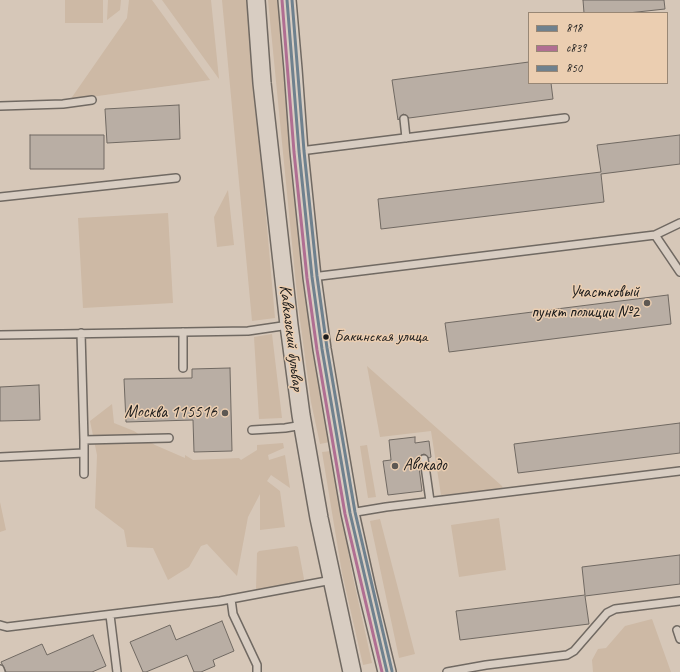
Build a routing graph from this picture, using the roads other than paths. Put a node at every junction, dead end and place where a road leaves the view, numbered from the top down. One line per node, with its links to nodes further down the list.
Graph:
1 (256, 0): 15 (street, Кавказский бульвар)
2 (287, 0): 8 (street, Кавказский бульвар)
3 (92, 100): 4 (lane)
4 (0, 106)
5 (566, 118): 7 (lane)
6 (404, 119): 7 (lane)
7 (406, 138): 8 (lane)
8 (299, 151): 14 (street, Кавказский бульвар)
9 (176, 178): 10 (lane)
10 (0, 197)
11 (680, 223): 12 (lane)
12 (655, 234): 13 (lane); 14 (lane)
13 (680, 272)
14 (312, 277): 30 (street, Кавказский бульвар)
15 (289, 325): 16 (lane); 20 (street, Кавказский бульвар)
16 (183, 332): 17 (lane); 19 (lane)
17 (81, 333): 18 (lane); 23 (lane)
18 (0, 335)
19 (183, 368)
20 (303, 425): 21 (lane); 31 (street, Кавказский бульвар)
21 (252, 430)
22 (169, 438): 23 (lane)
23 (84, 440): 24 (lane)
24 (84, 453): 25 (lane); 28 (lane)
25 (0, 456)
26 (424, 458): 29 (lane)
27 (680, 471): 29 (lane)
28 (84, 474)
29 (430, 501): 30 (lane)
30 (350, 513): 43 (street, Кавказский бульвар)
31 (332, 580): 32 (lane); 42 (street, Кавказский бульвар)
32 (231, 599): 34 (lane); 41 (lane)
33 (680, 601): 44 (lane)
34 (110, 615): 35 (lane); 40 (lane)
35 (0, 625)
36 (677, 630): 37 (lane)
37 (680, 638)
38 (0, 669): 39 (lane)
39 (1, 672)
40 (117, 672)
41 (257, 672)
42 (352, 672)
43 (387, 672)
44 (447, 672)

